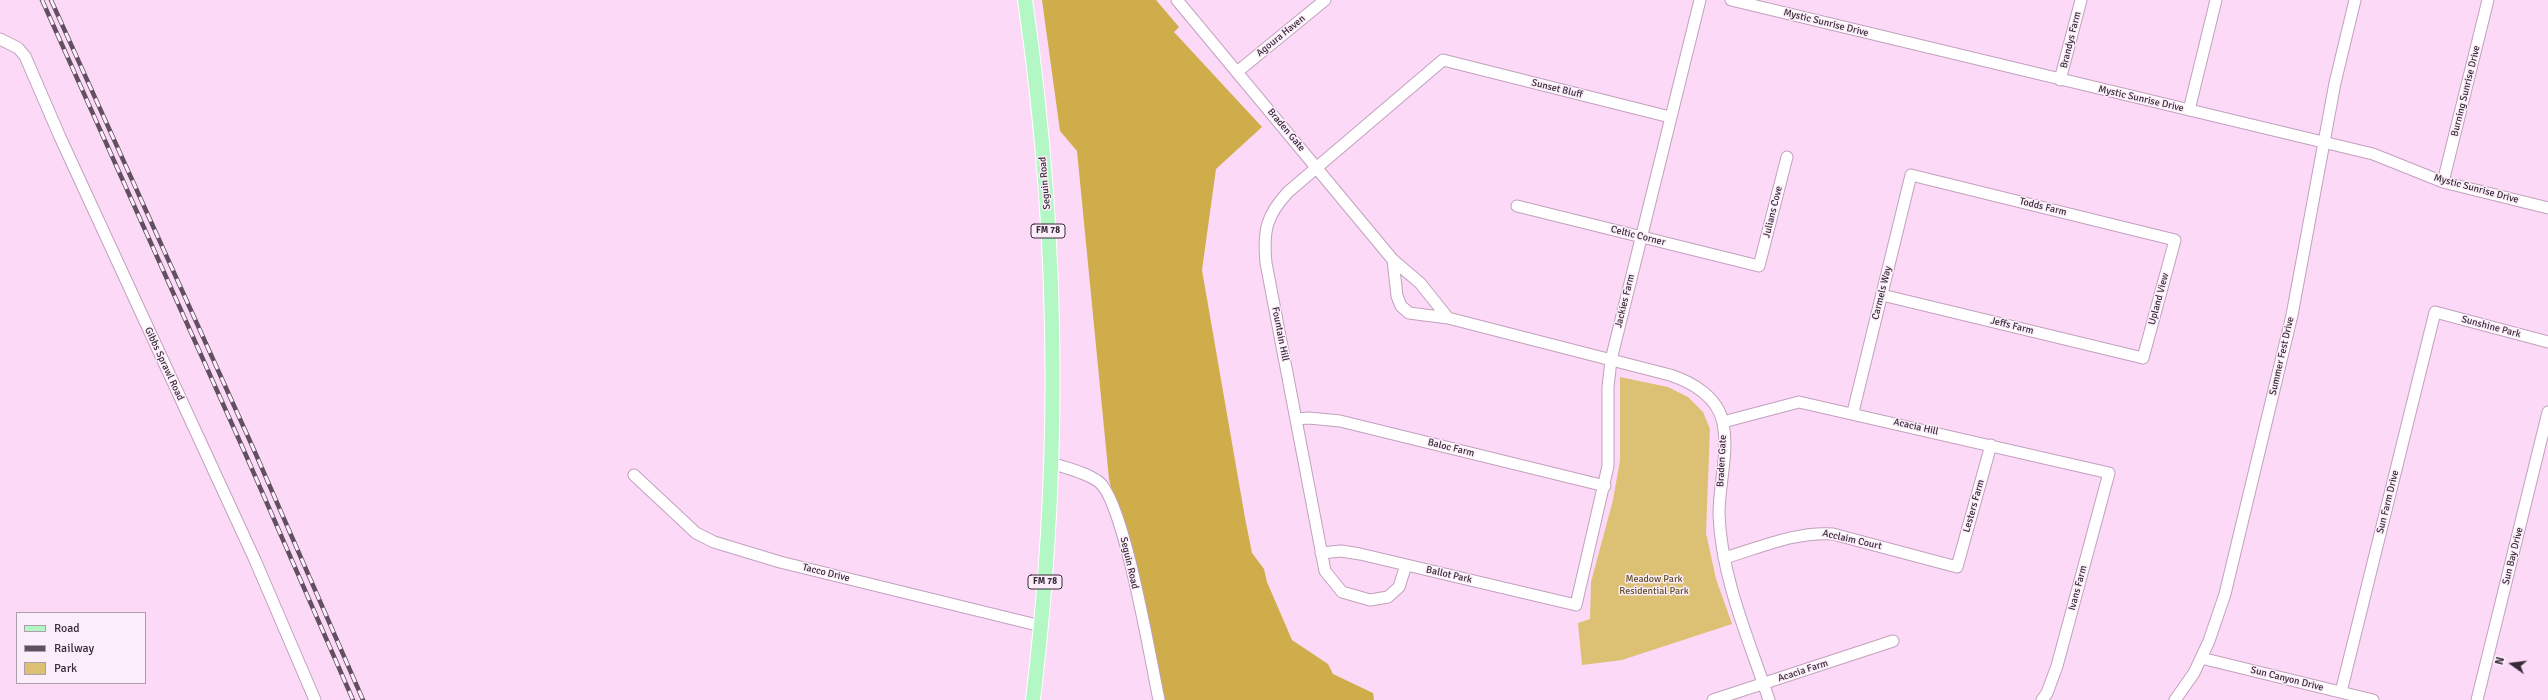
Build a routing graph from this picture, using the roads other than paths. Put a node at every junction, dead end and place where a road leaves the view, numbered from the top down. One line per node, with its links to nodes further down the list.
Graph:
1 (1025, 0): 38 (main road, Seguin Road / FM 78)
2 (1177, 0): 12 (street, Braden Gate)
3 (1325, 0): 12 (street, Agoura Haven)
4 (1700, 0): 15 (street, Jackies Farm)
5 (1731, 0): 13 (street, Mystic Sunrise Drive)
6 (2081, 0): 13 (street, Brandys Farm)
7 (2216, 0): 14 (street)
8 (2355, 0): 16 (street, Summer Fest Drive)
9 (2488, 0): 20 (street, Burning Sunrise Drive)
10 (0, 38): 52 (street, Gibbs Sprawl Road)
11 (1443, 60): 15 (street, Sunset Bluff); 18 (street, Fountain Hill)
12 (1237, 72): 18 (street, Braden Gate)
13 (2060, 80): 14 (street, Mystic Sunrise Drive)
14 (2189, 110): 16 (street, Mystic Sunrise Drive)
15 (1670, 117): 23 (street, Jackies Farm)
16 (2323, 142): 20 (street, Mystic Sunrise Drive); 49 (street, Summer Fest Drive)
17 (1787, 157): 26 (street, Julians Cove)
18 (1317, 167): 25 (street, Braden Gate); 35 (street, Fountain Hill)
19 (1911, 175): 24 (street, Todds Farm); 27 (street, Carmels Way)
20 (2444, 182): 22 (street, Mystic Sunrise Drive)
21 (1517, 206): 23 (street, Celtic Corner)
22 (2548, 208)
23 (1641, 236): 26 (street, Celtic Corner); 32 (street, Jackies Farm)
24 (2175, 240): 31 (street, Upland View)
25 (1393, 260): 29 (street, Braden Gate); 29 (street, Braden Gate)
26 (1760, 266)
27 (1882, 295): 31 (street, Jeffs Farm); 33 (street, Carmels Way)
28 (2435, 312): 30 (street, Sunshine Park); 51 (street, Sun Farm Drive)
29 (1448, 318): 32 (street, Braden Gate)
30 (2548, 342)
31 (2143, 358)
32 (1611, 360): 36 (street, Braden Gate); 41 (street, Jackies Farm)
33 (1853, 412): 36 (street, Acacia Hill); 37 (street, Acacia Hill)
34 (2548, 412): 60 (street, Sun Bay Drive)
35 (1297, 420): 41 (street, Baloc Farm); 42 (street, Fountain Hill)
36 (1723, 422): 43 (street, Braden Gate)
37 (1991, 445): 39 (street, Acacia Hill); 45 (street, Lesters Farm)
38 (1051, 463): 47 (main road, Seguin Road / FM 78); 54 (street, Seguin Road)
39 (2109, 473): 57 (street, Ivans Farm)
40 (634, 474): 47 (street, Tacco Drive)
41 (1605, 486): 46 (street, Jackies Farm)
42 (1321, 553): 44 (street, Ballot Park); 44 (street, Fountain Hill)
43 (1724, 558): 45 (street, Acclaim Court); 50 (street, Braden Gate)
44 (1406, 565): 46 (street, Ballot Park)
45 (1957, 567)
46 (1576, 605)
47 (1042, 626): 53 (main road, Seguin Road / FM 78)
48 (1893, 641): 50 (street, Acacia Farm)
49 (2201, 658): 51 (street, Sun Canyon Drive); 58 (street, Summer Fest Drive)
50 (1764, 684): 55 (street, Acacia Farm); 56 (street, Braden Gate)
51 (2341, 692): 59 (street, Sun Canyon Drive)
52 (315, 700)
53 (1033, 700)
54 (1159, 700)
55 (1713, 700)
56 (1769, 700)
57 (2042, 700)
58 (2175, 700)
59 (2372, 700)
60 (2477, 700)

